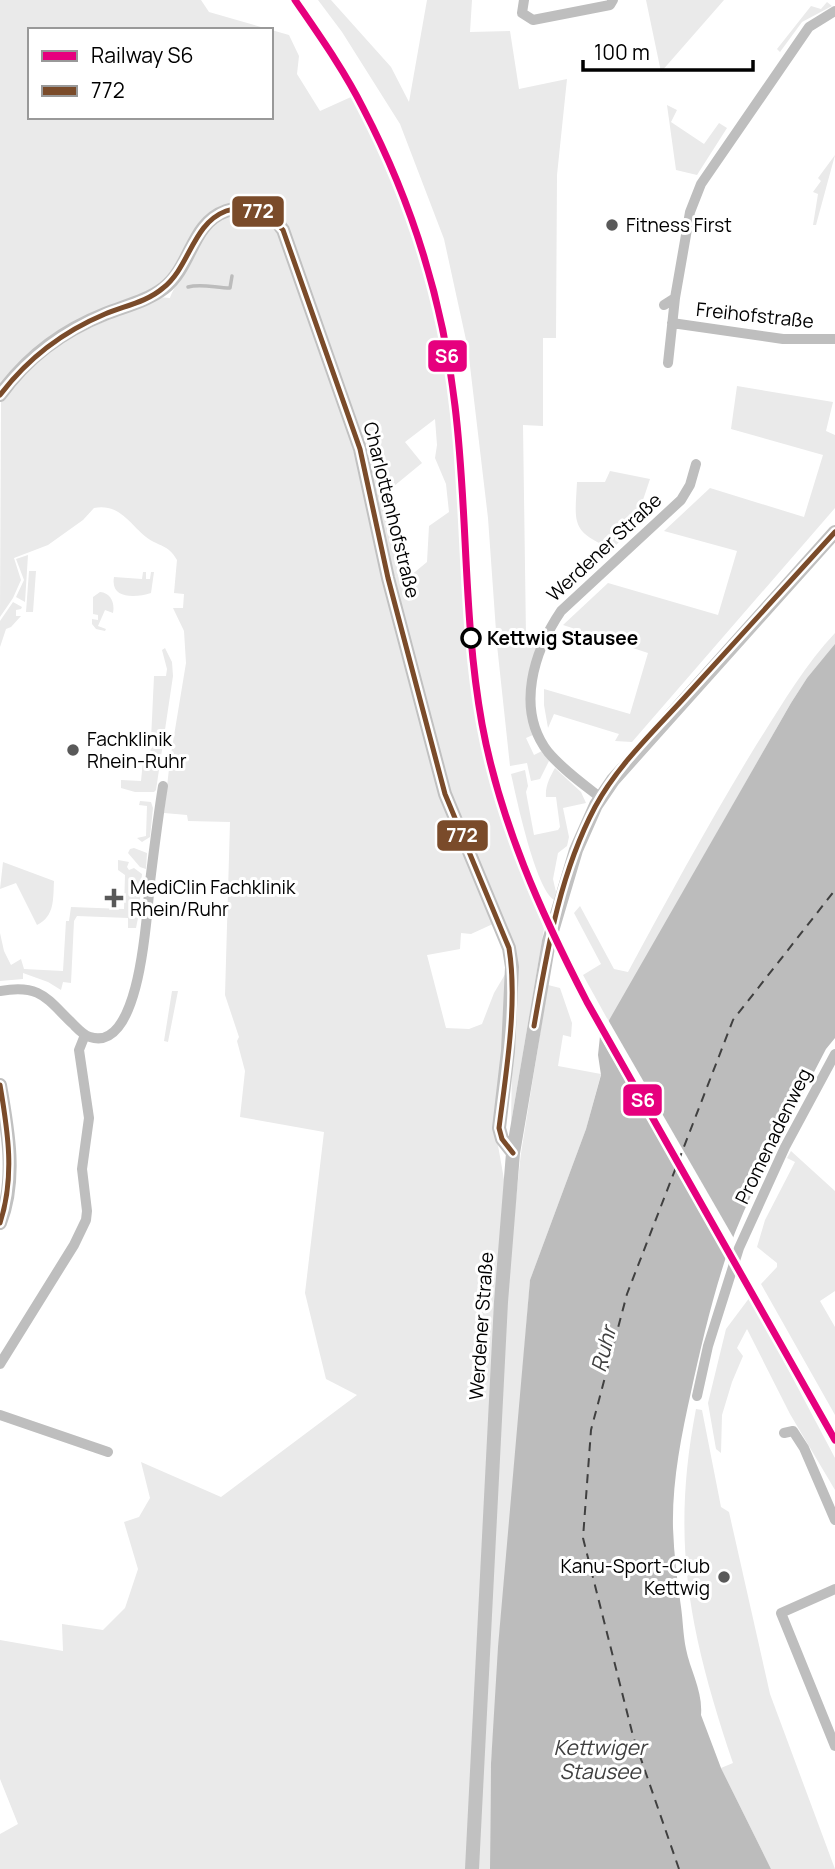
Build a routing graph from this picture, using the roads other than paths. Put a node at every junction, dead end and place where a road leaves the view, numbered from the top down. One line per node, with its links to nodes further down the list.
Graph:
1 (524, 0): 2 (street)
2 (613, 0)
3 (835, 11): 4 (street)
4 (675, 298): 5 (street); 6 (street)
5 (663, 305)
6 (672, 323): 7 (street, Freihofstraße); 8 (street)
7 (835, 339)
8 (668, 363)
9 (0, 395): 19 (main road, Charlottenhofstraße)
10 (696, 464): 13 (street, Werdener Straße)
11 (835, 532): 13 (main road, Werdener Straße)
12 (163, 786): 15 (street)
13 (601, 798): 19 (main road, Werdener Straße)
14 (0, 991): 15 (street)
15 (85, 1035): 21 (street)
16 (834, 1059): 22 (street, Promenadenweg)
17 (0, 1085): 18 (main road)
18 (3, 1123): 20 (main road)
19 (513, 1153): 29 (main road, Werdener Straße)
20 (0, 1223)
21 (0, 1364)
22 (697, 1396)
23 (0, 1415): 25 (street)
24 (784, 1433): 26 (street)
25 (108, 1452)
26 (835, 1520)
27 (835, 1589): 28 (street)
28 (835, 1746)
29 (472, 1869)

